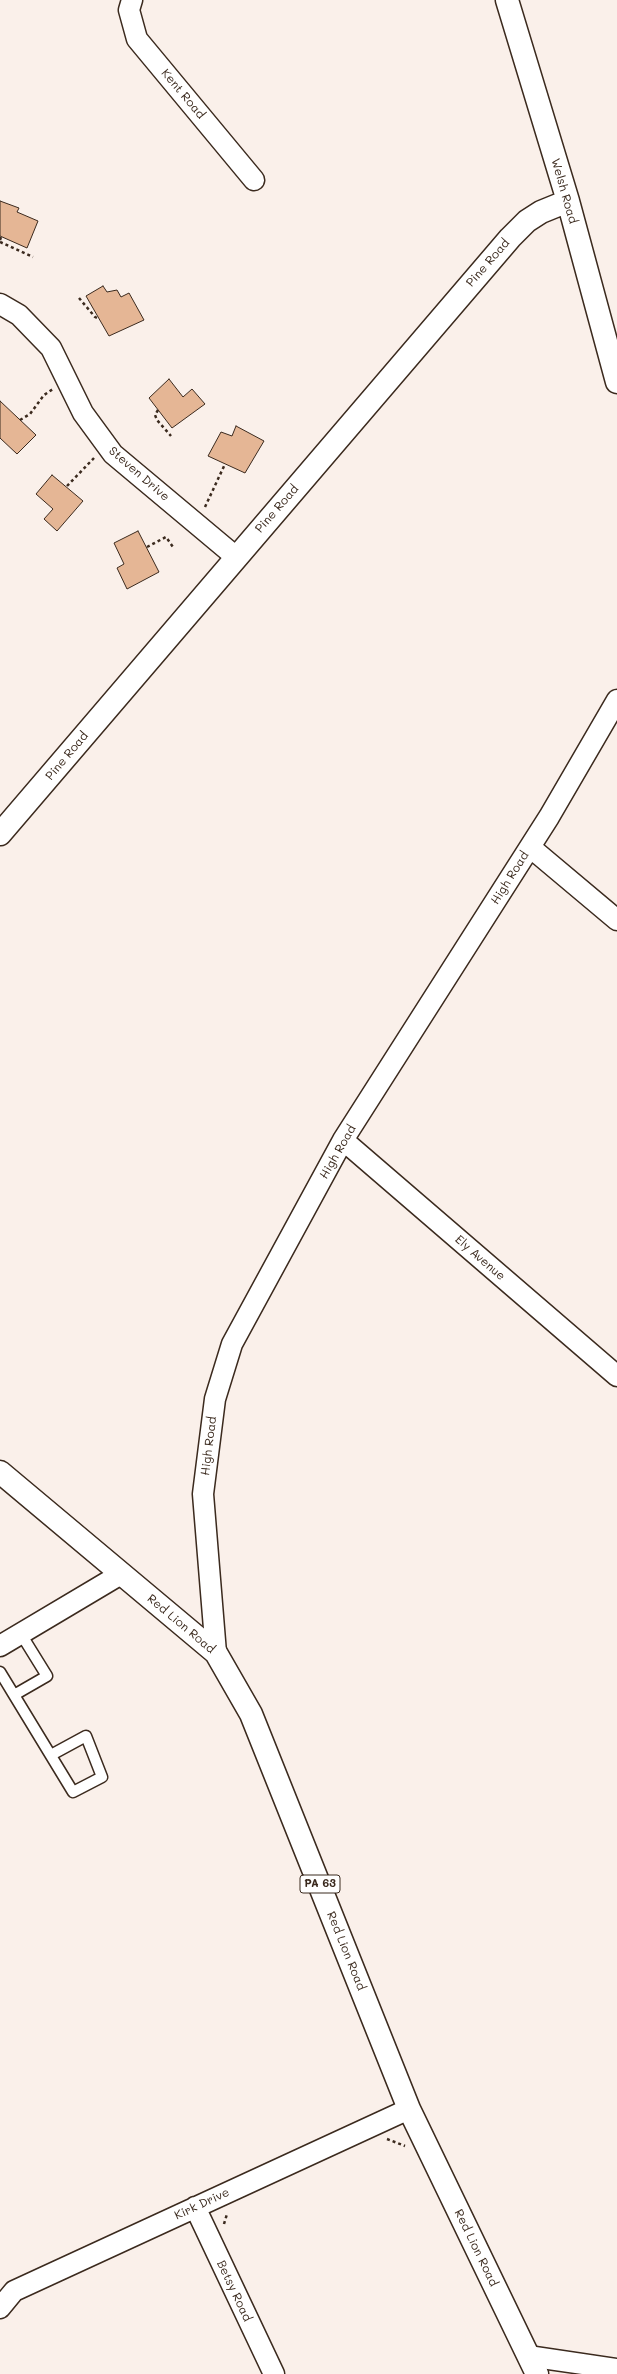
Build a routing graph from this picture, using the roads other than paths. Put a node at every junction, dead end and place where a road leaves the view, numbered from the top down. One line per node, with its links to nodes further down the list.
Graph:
1 (132, 0): 3 (street, Kent Road)
2 (507, 0): 4 (main road, Welsh Road)
3 (254, 180)
4 (568, 201): 6 (main road, Welsh Road); 7 (main road, Pine Road)
5 (0, 304): 7 (street, Steven Drive)
6 (617, 382)
7 (236, 557): 9 (main road, Pine Road)
8 (617, 700): 10 (street, High Road)
9 (0, 834)
10 (530, 847): 11 (street); 12 (street, High Road)
11 (617, 920)
12 (344, 1140): 13 (street, Ely Avenue); 18 (street, High Road)
13 (617, 1376)
14 (0, 1472): 15 (main road, Red Lion Road / PA 63)
15 (121, 1574): 16 (street); 18 (main road, Red Lion Road / PA 63)
16 (21, 1634): 17 (street); 20 (lane)
17 (0, 1646)
18 (216, 1653): 22 (main road, Red Lion Road / PA 63)
19 (0, 1672): 20 (lane)
20 (14, 1695): 21 (lane)
21 (51, 1755): 21 (lane)
22 (409, 2109): 23 (street, Kirk Drive); 25 (main road, Red Lion Road / PA 63)
23 (195, 2207): 24 (street, Kirk Drive); 27 (street, Betsy Road)
24 (0, 2308)
25 (532, 2365): 26 (street)
26 (617, 2369)
27 (274, 2374)

